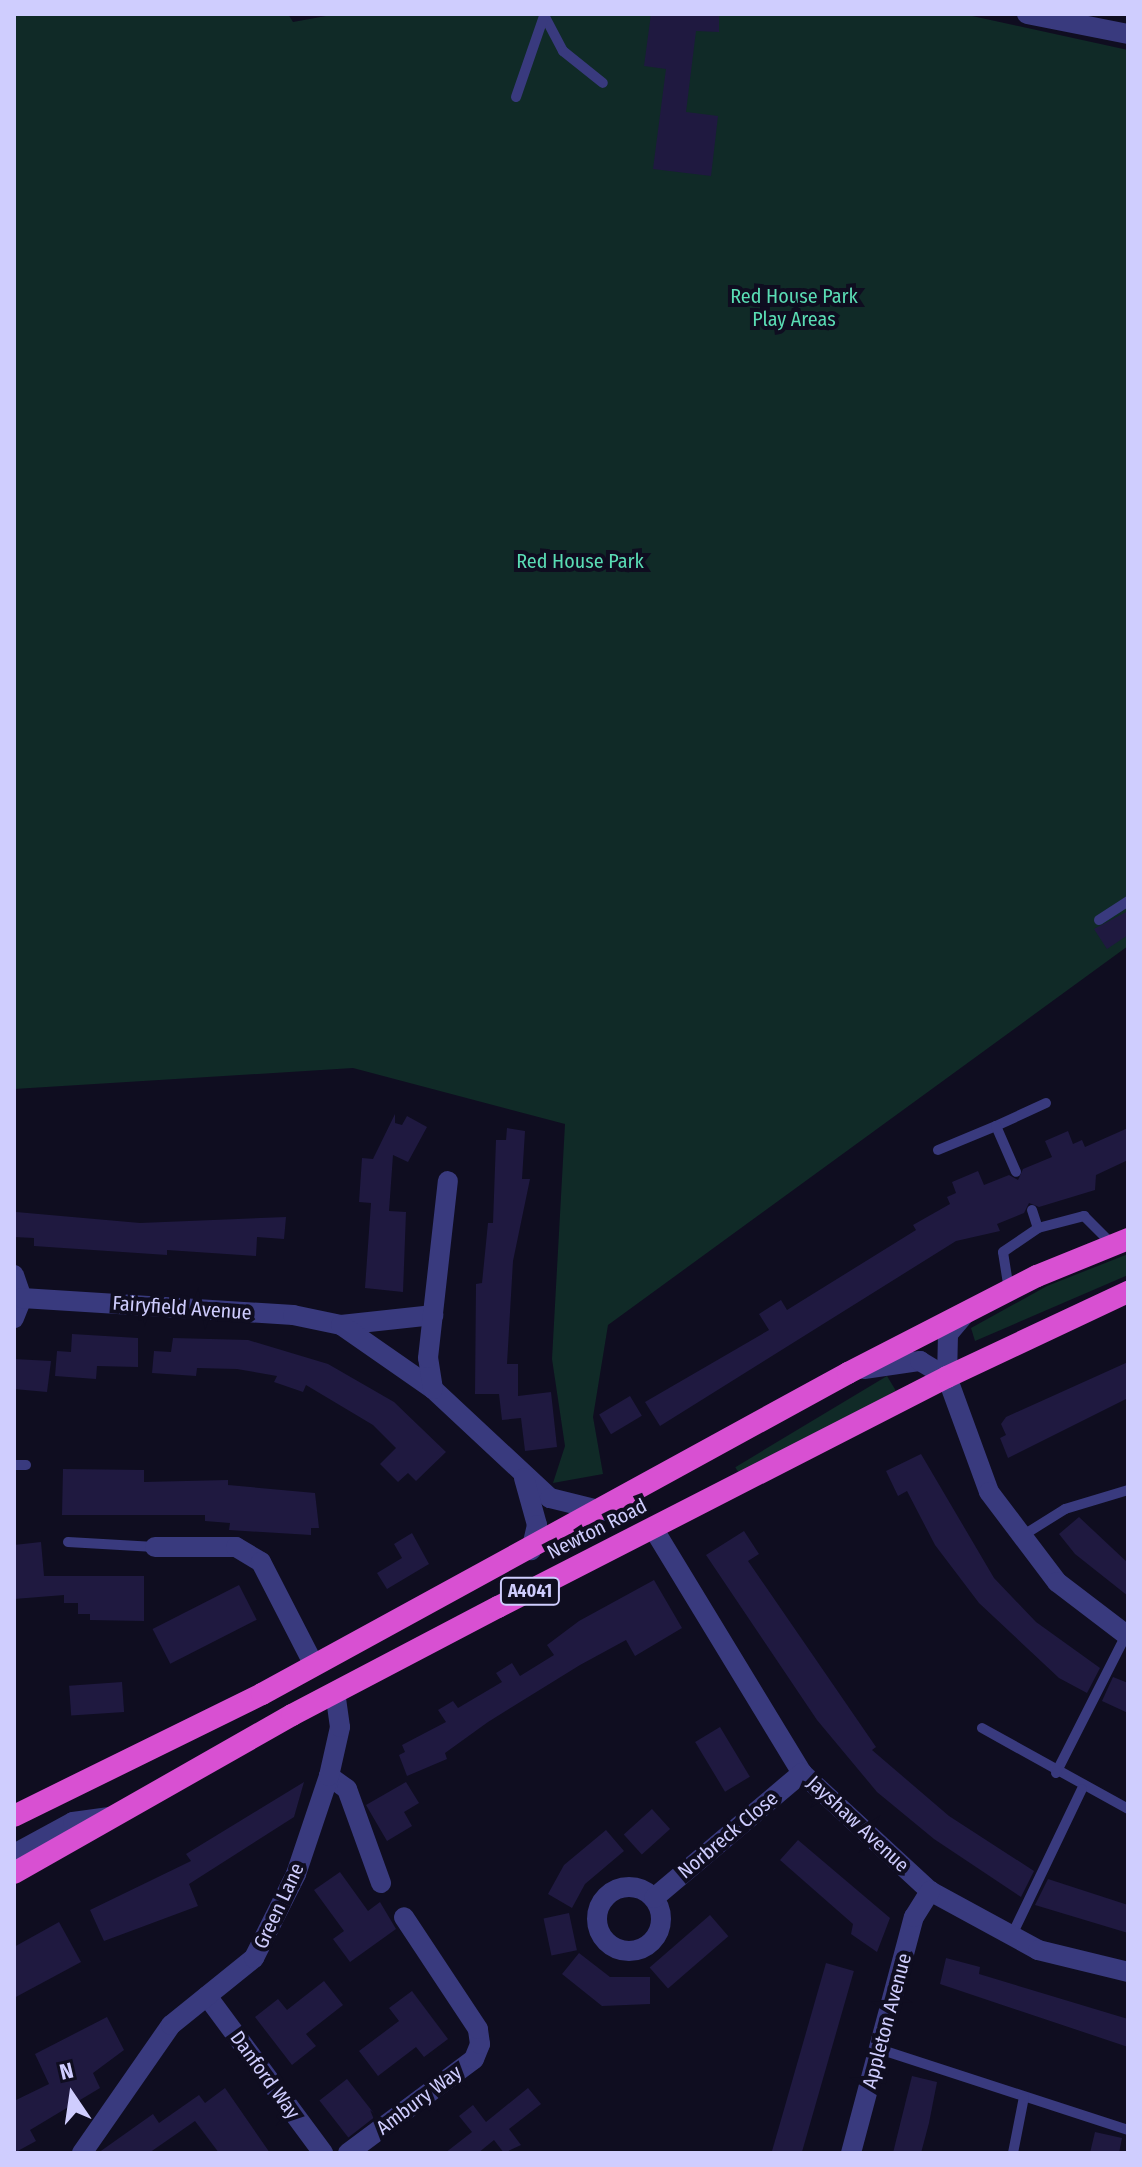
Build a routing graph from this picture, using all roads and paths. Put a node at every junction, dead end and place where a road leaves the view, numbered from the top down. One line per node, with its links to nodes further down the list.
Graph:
1 (1027, 14): 3 (street)
2 (545, 15): 4 (lane); 5 (lane)
3 (1128, 34)
4 (603, 83)
5 (516, 97)
6 (1128, 901): 7 (lane)
7 (1099, 920)
8 (1046, 1103): 9 (lane)
9 (996, 1126): 10 (lane); 11 (lane)
10 (938, 1150)
11 (1016, 1172)
12 (448, 1181): 21 (street)
13 (1032, 1210): 14 (lane)
14 (1038, 1228): 15 (lane); 17 (lane)
15 (1121, 1242): 17 (highway, Newton Road / A4041)
16 (14, 1275): 19 (street)
17 (1009, 1290): 20 (highway, Newton Road / A4041)
18 (1128, 1292): 25 (highway, Newton Road / A4041)
19 (22, 1298): 22 (street); 23 (street, Fairyfield Avenue)
20 (967, 1311): 24 (highway, Newton Road / A4041); 25 (street)
21 (433, 1315): 23 (street, Fairyfield Avenue); 26 (street)
22 (14, 1318)
23 (341, 1325): 26 (street, Fairyfield Avenue)
24 (848, 1373): 25 (street); 29 (highway, Newton Road / A4041)
25 (947, 1377): 30 (highway, Newton Road / A4041); 31 (street)
26 (433, 1389): 27 (street, Fairyfield Avenue)
27 (524, 1478): 29 (street, Fairyfield Avenue); 34 (street)
28 (1128, 1490): 31 (lane)
29 (603, 1511): 34 (highway, Newton Road / A4041)
30 (653, 1528): 37 (highway, Newton Road / A4041); 39 (street, Jayshaw Avenue)
31 (1022, 1536): 35 (street)
32 (68, 1542): 33 (lane)
33 (155, 1547): 36 (street)
34 (531, 1550): 36 (highway, Newton Road / A4041)
35 (1127, 1636): 40 (lane)
36 (314, 1665): 44 (highway, Newton Road / A4041)
37 (335, 1693): 41 (street, Green Lane); 45 (highway, Newton Road / A4041)
38 (982, 1728): 40 (lane)
39 (802, 1773): 49 (street, Jayshaw Avenue); 50 (street, Norbreck Close)
40 (1056, 1773): 42 (lane)
41 (329, 1776): 48 (street); 54 (street, Green Lane)
42 (1082, 1789): 43 (lane); 52 (lane)
43 (1128, 1809)
44 (14, 1816)
45 (118, 1816): 46 (street); 47 (highway, Newton Road / A4041)
46 (14, 1854)
47 (14, 1873)
48 (381, 1883)
49 (930, 1891): 52 (street, Jayshaw Avenue); 55 (street, Appleton Avenue)
50 (654, 1898)
51 (404, 1917): 60 (street, Ambury Way)
52 (1011, 1937): 53 (street, Jayshaw Avenue)
53 (1128, 1972)
54 (207, 1996): 58 (street, Green Lane); 59 (street, Danford Way)
55 (879, 2049): 56 (lane); 61 (street, Appleton Avenue)
56 (1024, 2097): 57 (lane); 62 (lane)
57 (1128, 2130)
58 (82, 2153)
59 (323, 2153)
60 (348, 2153)
61 (851, 2153)
62 (1013, 2153)

